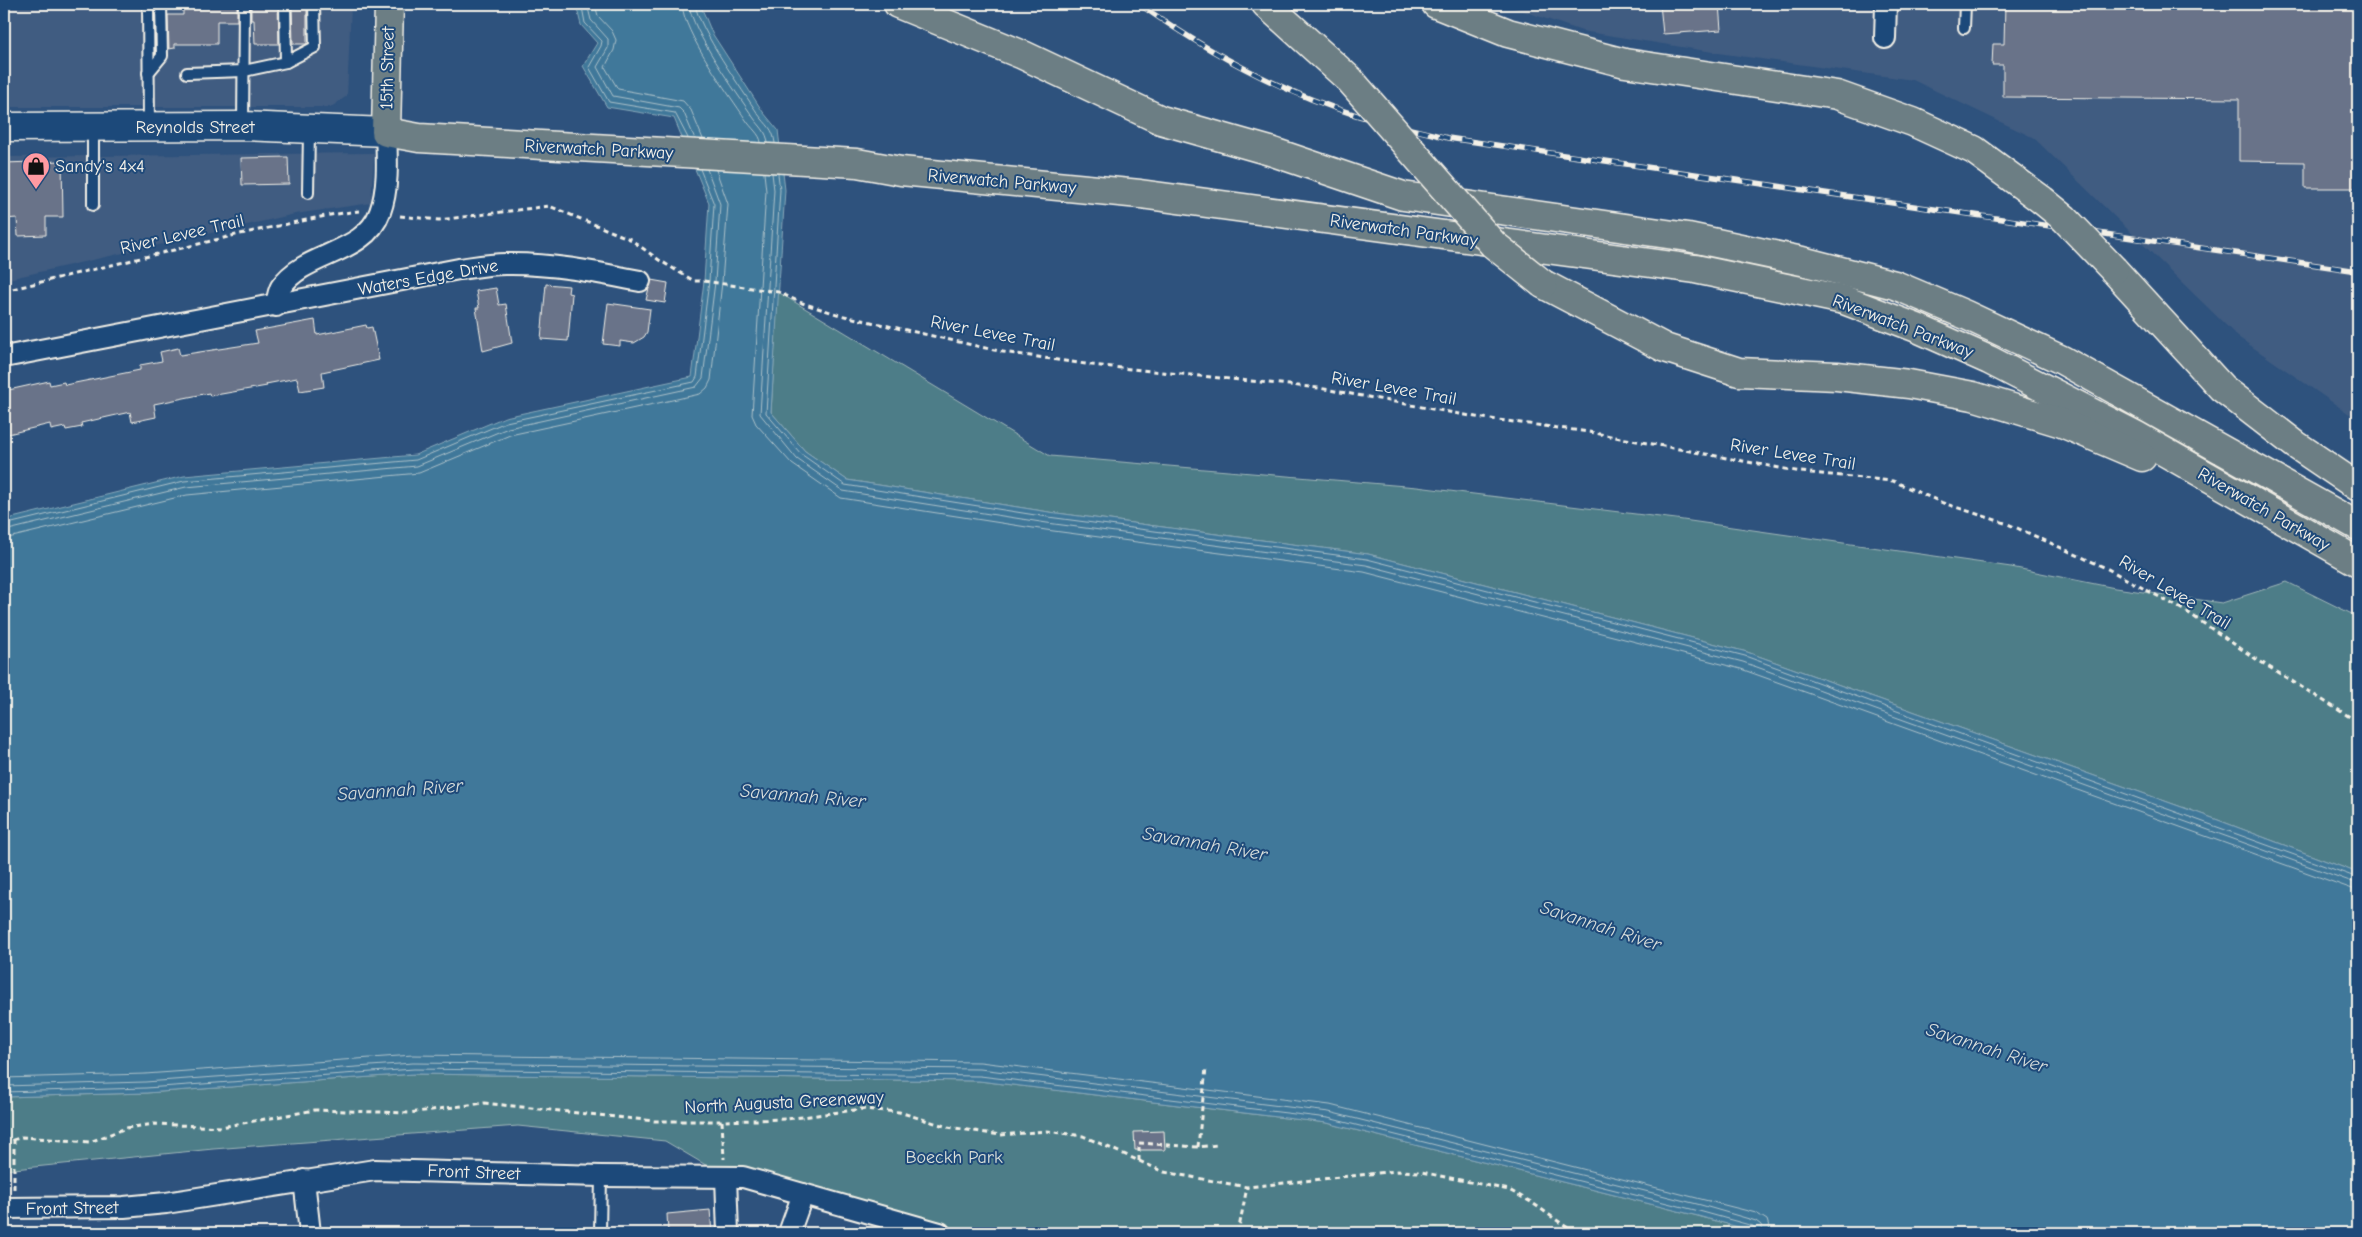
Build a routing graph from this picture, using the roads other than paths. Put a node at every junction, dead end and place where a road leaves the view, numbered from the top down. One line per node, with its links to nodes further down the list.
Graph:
1 (148, 4): 16 (lane)
2 (161, 4): 16 (lane)
3 (244, 4): 15 (lane)
4 (285, 4): 14 (lane)
5 (314, 4): 14 (lane)
6 (388, 4): 23 (main road, 15th Street)
7 (898, 4): 31 (main road, Riverwatch Parkway)
8 (1266, 4): 30 (main road, bridge)
9 (1436, 4): 29 (main road, bridge)
10 (1886, 4): 13 (street)
11 (1965, 4): 12 (lane)
12 (1964, 28)
13 (1885, 38)
14 (286, 62): 15 (lane)
15 (244, 72): 17 (lane); 18 (lane)
16 (148, 73): 21 (lane)
17 (187, 73)
18 (243, 126): 21 (main road, Reynolds Street); 22 (main road, Reynolds Street)
19 (4, 127): 20 (main road, Reynolds Street)
20 (93, 127): 21 (main road, Reynolds Street); 25 (lane)
21 (148, 127)
22 (309, 128): 23 (main road, Reynolds Street); 24 (lane)
23 (386, 132): 27 (street); 30 (main road, Riverwatch Parkway)
24 (308, 193)
25 (94, 206)
26 (640, 281): 27 (street, Waters Edge Drive)
27 (276, 306): 28 (street, Waters Edge Drive)
28 (4, 357)
29 (2358, 487)
30 (2278, 516): 32 (main road, Riverwatch Parkway)
31 (2358, 526)
32 (2358, 562)
33 (601, 1176): 34 (street, Front Street); 35 (street, Front Street); 39 (lane)
34 (726, 1177): 36 (street, Front Street); 40 (street)
35 (304, 1180): 37 (street, Front Street); 38 (street)
36 (803, 1194): 41 (street); 42 (street, Front Street)
37 (9, 1208)
38 (310, 1233)
39 (600, 1233)
40 (728, 1233)
41 (789, 1233)
42 (940, 1233)

